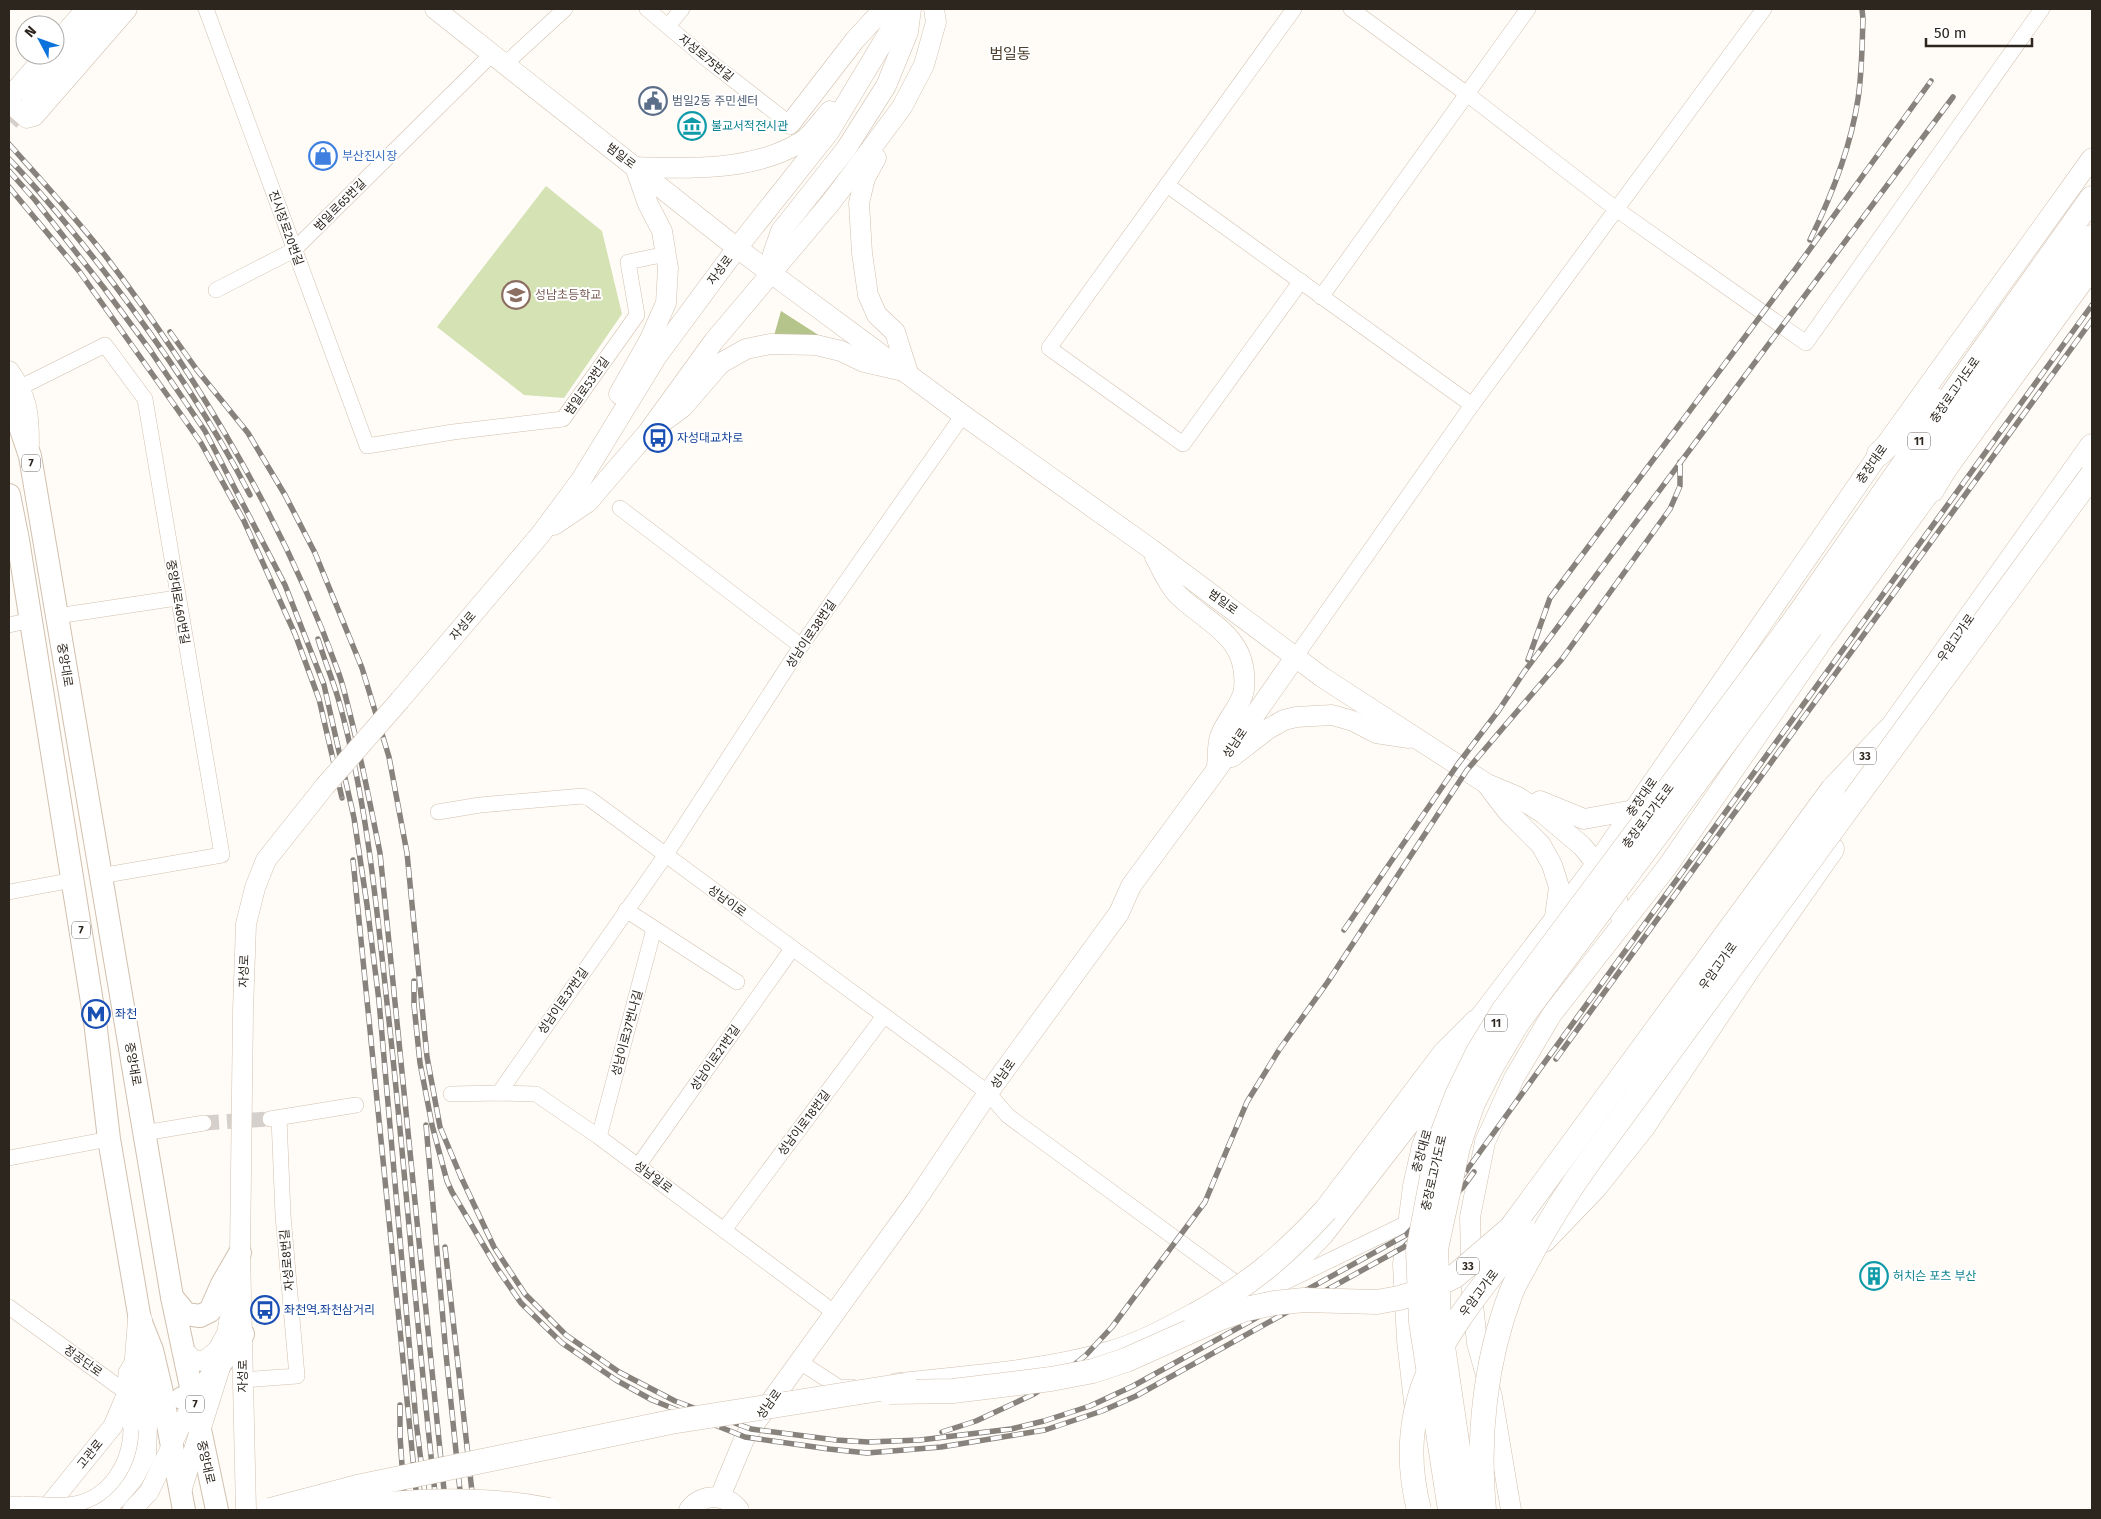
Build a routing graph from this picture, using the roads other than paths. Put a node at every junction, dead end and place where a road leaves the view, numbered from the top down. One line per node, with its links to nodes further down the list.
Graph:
1 (86, 9): 19 (main road)
2 (108, 9): 24 (main road)
3 (127, 9): 26 (main road)
4 (206, 9): 36 (street, 진시장로20번길)
5 (435, 9): 20 (main road, 범일로)
6 (565, 9): 20 (street)
7 (647, 9): 18 (street, 자성로75번길)
8 (682, 9): 18 (street)
9 (889, 9): 27 (main road)
10 (903, 9): 22 (main road, 자성로)
11 (912, 9): 39 (main road)
12 (934, 9): 28 (main road, 자성로)
13 (1294, 9): 31 (street)
14 (1351, 9): 23 (street)
15 (1528, 9): 23 (street)
16 (1764, 9): 33 (street)
17 (2042, 9): 33 (street)
18 (668, 26): 27 (street, 자성로75번길)
19 (65, 33)
20 (498, 60): 30 (main road, 범일로); 36 (street, 범일로65번길)
21 (37, 65): 25 (main road)
22 (860, 83): 30 (main road); 35 (main road, 자성로)
23 (1467, 94): 33 (street); 42 (street)
24 (31, 97)
25 (9, 98)
26 (9, 102)
27 (790, 124)
28 (879, 138): 39 (main road, 자성로); 46 (main road)
29 (2092, 158): 53 (main road, 충장대로)
30 (635, 166): 35 (main road, 범일로); 37 (main road)
31 (1167, 185): 40 (street); 40 (street)
32 (2092, 198): 44 (highway, 충장로고가도로 / 11)
33 (1616, 209): 48 (street)
34 (2092, 237): 43 (highway, 충장로고가도로 / 11)
35 (737, 248): 39 (main road, 범일로); 55 (main road, 자성로)
36 (294, 250): 41 (street, 범일로65번길); 51 (street, 진시장로20번길)
37 (666, 254): 51 (street, 범일로53번길); 55 (main road)
38 (2092, 269): 56 (main road)
39 (771, 274): 46 (main road, 범일로); 50 (main road, 자성로)
40 (1301, 281): 42 (street)
41 (216, 290)
42 (1322, 296): 48 (street)
43 (2024, 333): 56 (highway); 64 (highway, 충장로고가도로 / 11)
44 (1972, 364): 53 (highway); 64 (highway, 충장로고가도로 / 11)
45 (9, 371): 47 (main road)
46 (908, 373): 49 (main road, 범일로); 50 (main road)
47 (13, 392): 61 (street, 중앙대로460번길); 62 (main road, 중앙대로 / 7)
48 (1472, 405): 67 (street)
49 (963, 415): 60 (main road, 범일로); 66 (street, 성남이로38번길)
50 (648, 432): 59 (main road, 자성로)
51 (367, 446)
52 (2092, 446): 68 (highway, 우암고가로)
53 (1878, 454): 73 (main road, 충장대로)
54 (2092, 475): 68 (highway, 우암고가로, bridge)
55 (581, 480): 59 (main road, 자성로)
56 (1932, 490): 78 (main road)
57 (9, 495): 63 (main road, 7)
58 (620, 508): 66 (street)
59 (540, 535): 105 (main road, 자성로, bridge)
60 (1150, 549): 67 (main road, 범일로); 70 (main road)
61 (177, 598): 62 (street); 79 (street, 중앙대로460번길)
62 (57, 616): 79 (main road, 중앙대로 / 7)
63 (31, 620): 65 (street); 80 (main road, 7)
64 (1804, 622): 141 (highway, 충장로고가도로 / 11, bridge); 142 (highway, 충장로고가도로 / 11, bridge)
65 (9, 625)
66 (801, 646): 76 (street, 성남이로38번길)
67 (1296, 656): 69 (main road, 범일로); 70 (main road, 성남로)
68 (1901, 726): 120 (highway, 33, bridge); 121 (highway, bridge); 139 (highway, 우암고가로, bridge); 143 (highway, 우암고가로, bridge)
69 (1417, 739): 70 (main road); 71 (main road, 범일로)
70 (1217, 769): 94 (main road, 성남로)
71 (1487, 784): 72 (main road); 83 (main road)
72 (1518, 797): 73 (main road); 77 (main road)
73 (1634, 810): 75 (main road, 충장대로)
74 (438, 812): 76 (street, 성남이로)
75 (1615, 836): 77 (main road, 충장대로); 78 (main road)
76 (665, 856): 82 (street, 성남이로37번길); 86 (street, 성남이로)
77 (1597, 863): 83 (main road, 충장대로); 84 (main road)
78 (1667, 867): 84 (main road)
79 (100, 876): 91 (main road, 중앙대로 / 7)
80 (73, 880): 81 (street); 89 (main road, 7)
81 (9, 892)
82 (626, 910): 85 (street); 93 (street, 성남이로37번길)
83 (1554, 918): 90 (main road, 충장대로)
84 (1622, 922): 121 (main road)
85 (654, 929): 87 (street); 99 (street, 성남이로37번나길)
86 (792, 949): 88 (street, 성남이로); 102 (street, 성남이로21번길)
87 (737, 982)
88 (884, 1016): 94 (street, 성남이로); 104 (street, 성남이로18번길)
89 (95, 1021): 91 (main road); 100 (main road, 7)
90 (1476, 1022): 92 (main road, 충장대로); 120 (highway, bridge)
91 (134, 1070): 98 (main road, 중앙대로 / 7)
92 (1445, 1086): 103 (main road, 충장대로); 106 (street)
93 (499, 1093): 95 (street, 성남일로); 99 (street, 성남일로)
94 (988, 1093): 106 (street, 성남이로); 109 (main road, 성남로)
95 (451, 1094)
96 (356, 1105): 116 (street, 자성로8번길)
97 (204, 1123): 98 (street)
98 (144, 1132): 107 (main road, 중앙대로 / 7)
99 (599, 1137): 102 (street, 성남일로)
100 (109, 1139): 101 (street); 110 (main road, 7)
101 (9, 1158)
102 (638, 1166): 104 (street, 성남일로)
103 (1408, 1223): 117 (street); 140 (main road, 충장대로)
104 (724, 1230): 109 (street, 성남일로)
105 (240, 1253): 107 (main road); 111 (main road, 자성로)
106 (1239, 1285): 115 (street)
107 (172, 1297): 112 (main road, 중앙대로 / 7)
108 (9, 1307): 119 (street, 정공단로)
109 (835, 1313): 115 (main road, 성남로)
110 (140, 1320): 113 (highway); 118 (main road, 7)
111 (235, 1334): 112 (main road); 114 (main road); 116 (main road, 자성로)
112 (182, 1349): 122 (main road, 중앙대로 / 7)
113 (137, 1358): 119 (street); 123 (highway)
114 (222, 1361): 122 (main road); 124 (main road)
115 (800, 1362): 117 (main road, 성남로)
116 (242, 1380): 133 (main road, 자성로)
117 (781, 1387): 126 (main road, 성남로)
118 (161, 1388): 122 (main road); 125 (main road, 7)
119 (127, 1393): 123 (street); 129 (street, 고관로)
120 (852, 1393): 134 (highway, bridge)
121 (1492, 1397): 144 (main road)
122 (194, 1399): 124 (main road, 중앙대로 / 7); 125 (street)
123 (138, 1427): 128 (street, bridge); 130 (highway)
124 (200, 1433): 127 (main road); 132 (main road, 중앙대로 / 7)
125 (173, 1444): 127 (main road, 7); 131 (street)
126 (720, 1497): 137 (main road); 138 (main road)
127 (182, 1500)
128 (9, 1504)
129 (44, 1510)
130 (97, 1510)
131 (132, 1510)
132 (217, 1510)
133 (246, 1510)
134 (270, 1510)
135 (321, 1510): 136 (highway, bridge)
136 (549, 1510)
137 (689, 1510)
138 (739, 1510)
139 (1419, 1510)
140 (1427, 1510)
141 (1450, 1510)
142 (1467, 1510)
143 (1484, 1510)
144 (1512, 1510)

